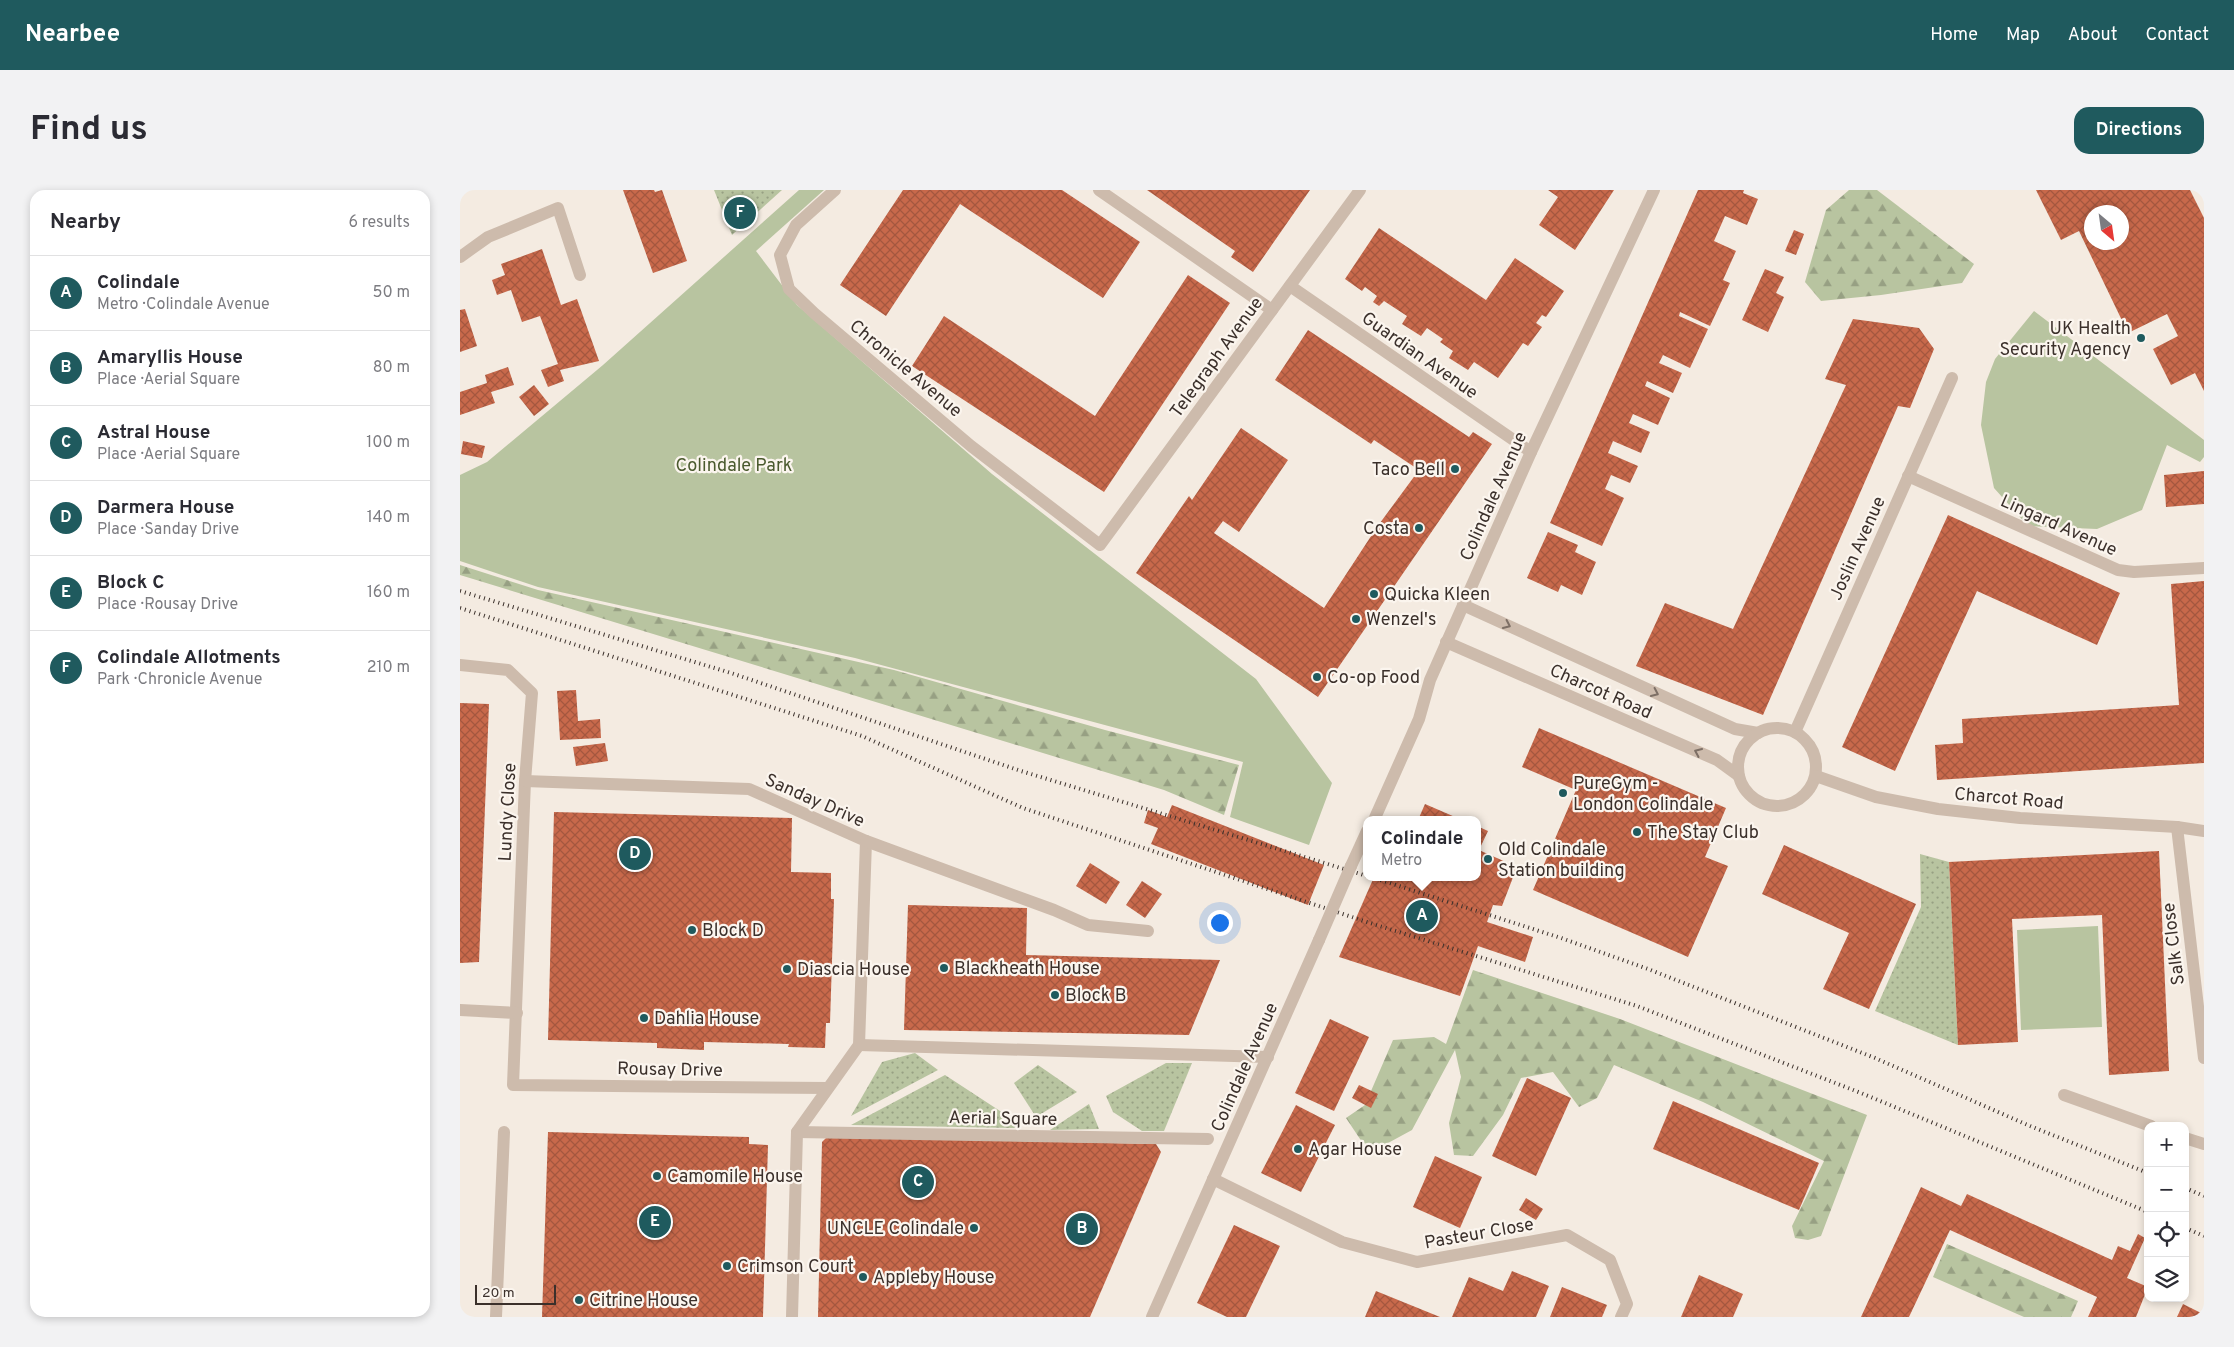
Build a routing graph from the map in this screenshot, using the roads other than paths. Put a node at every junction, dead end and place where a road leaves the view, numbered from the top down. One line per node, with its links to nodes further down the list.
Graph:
1 (836, 190): 12 (street, Chronicle Avenue)
2 (1099, 190): 8 (street)
3 (1360, 190): 7 (street, Telegraph Avenue)
4 (1654, 190): 10 (street, Colindale Avenue)
5 (460, 257): 6 (street)
6 (580, 275)
7 (1290, 286): 8 (street, Telegraph Avenue); 10 (street, Guardian Avenue)
8 (1272, 310): 12 (street, Telegraph Avenue)
9 (1952, 378): 11 (street, Joslin Avenue)
10 (1531, 452): 14 (street, Colindale Avenue)
11 (1908, 476): 13 (street, Lingard Avenue); 17 (street, Joslin Avenue)
12 (1100, 545)
13 (2204, 568)
14 (1463, 604): 15 (street, Colindale Avenue); 18 (street, Charcot Road, one-way to 18)
15 (1446, 642): 19 (street, Charcot Road, one-way to 15); 22 (street, Colindale Avenue)
16 (460, 664): 21 (street, Lundy Close)
17 (1795, 732): 18 (street, Charcot Road); 20 (street)
18 (1758, 733): 19 (street)
19 (1739, 776): 20 (street, Charcot Road)
20 (1816, 776): 23 (street, Charcot Road)
21 (525, 782): 26 (street, Sanday Drive); 29 (street, Lundy Close)
22 (1376, 816)
23 (2177, 827): 24 (street, Charcot Road); 32 (street, Salk Close)
24 (2204, 831)
25 (1363, 840): 31 (street, Colindale Avenue, bridge)
26 (866, 841): 27 (street); 30 (street, Sanday Drive)
27 (1148, 931)
28 (460, 1010): 29 (street)
29 (517, 1013): 33 (street, Lundy Close)
30 (859, 1044): 31 (street); 34 (street)
31 (1268, 1057): 42 (street, Colindale Avenue)
32 (2204, 1058)
33 (513, 1085): 34 (street, Rousay Drive)
34 (827, 1088): 38 (street)
35 (2064, 1095): 36 (street)
36 (2144, 1124)
37 (504, 1132): 43 (street)
38 (798, 1132): 39 (street, Aerial Square); 44 (street)
39 (1208, 1139)
40 (2189, 1139): 41 (street)
41 (2204, 1144)
42 (1213, 1179): 45 (street, Colindale Avenue); 46 (street, Pasteur Close)
43 (496, 1317)
44 (792, 1317)
45 (1152, 1317)
46 (1621, 1317)

